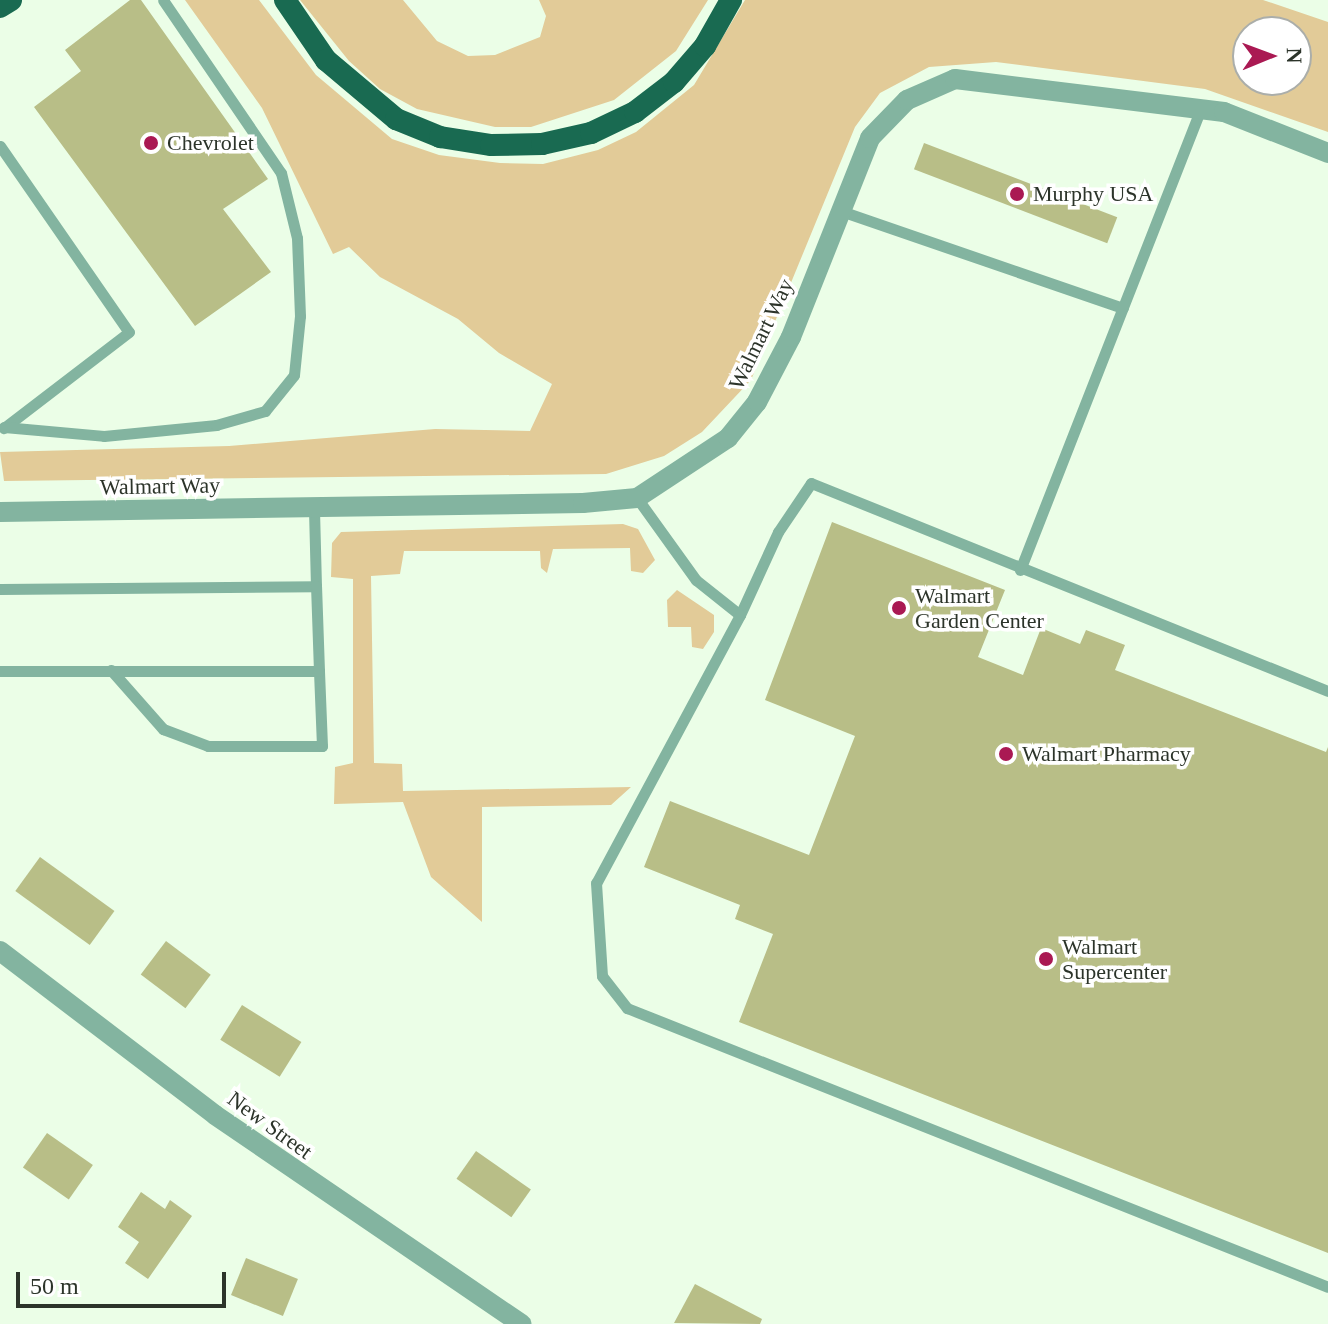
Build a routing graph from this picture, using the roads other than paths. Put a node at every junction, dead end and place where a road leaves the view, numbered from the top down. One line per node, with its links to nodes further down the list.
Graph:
1 (11, 0): 5 (highway)
2 (163, 0): 11 (lane)
3 (731, 0): 4 (highway)
4 (286, 3)
5 (0, 7)
6 (1201, 109): 8 (street, Walmart Way); 9 (street, Walmart Way); 10 (lane)
7 (0, 146): 11 (lane)
8 (1328, 153)
9 (841, 211): 10 (lane); 12 (street, Walmart Way)
10 (1123, 308): 15 (lane)
11 (2, 429)
12 (637, 498): 13 (street, Walmart Way); 18 (lane)
13 (314, 508): 14 (street, Walmart Way); 16 (lane)
14 (0, 512)
15 (1020, 570): 18 (lane); 22 (lane)
16 (316, 586): 17 (lane); 21 (lane)
17 (0, 589)
18 (740, 615): 24 (lane)
19 (111, 670): 20 (lane); 21 (lane); 21 (lane)
20 (0, 671)
21 (319, 671)
22 (1328, 691)
23 (0, 951): 25 (street, New Street)
24 (1328, 1287)
25 (521, 1324)

